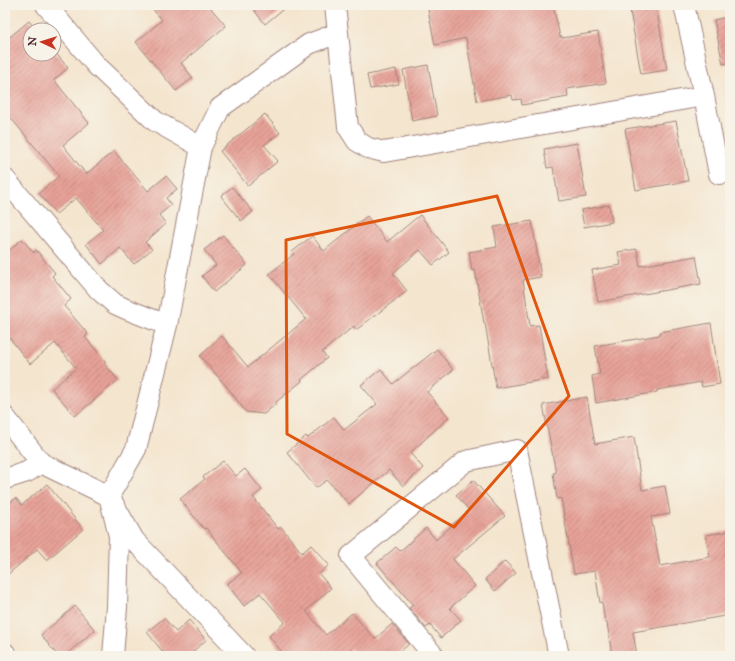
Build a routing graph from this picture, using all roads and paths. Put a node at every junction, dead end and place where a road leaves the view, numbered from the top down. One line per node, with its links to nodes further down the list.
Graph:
1 (46, 5): 6 (street)
2 (335, 5): 4 (street)
3 (690, 6): 5 (street)
4 (338, 33): 5 (street); 6 (street)
5 (704, 96): 7 (street)
6 (201, 147): 9 (street)
7 (730, 172)
8 (5, 179): 9 (street)
9 (167, 325): 13 (street)
10 (5, 417): 11 (street)
11 (41, 463): 12 (street); 13 (street)
12 (5, 479)
13 (110, 496): 16 (street); 17 (street)
14 (5, 653): 15 (street)
15 (7, 656)
16 (113, 656)
17 (244, 656)
18 (434, 656): 19 (street)
19 (559, 656)

